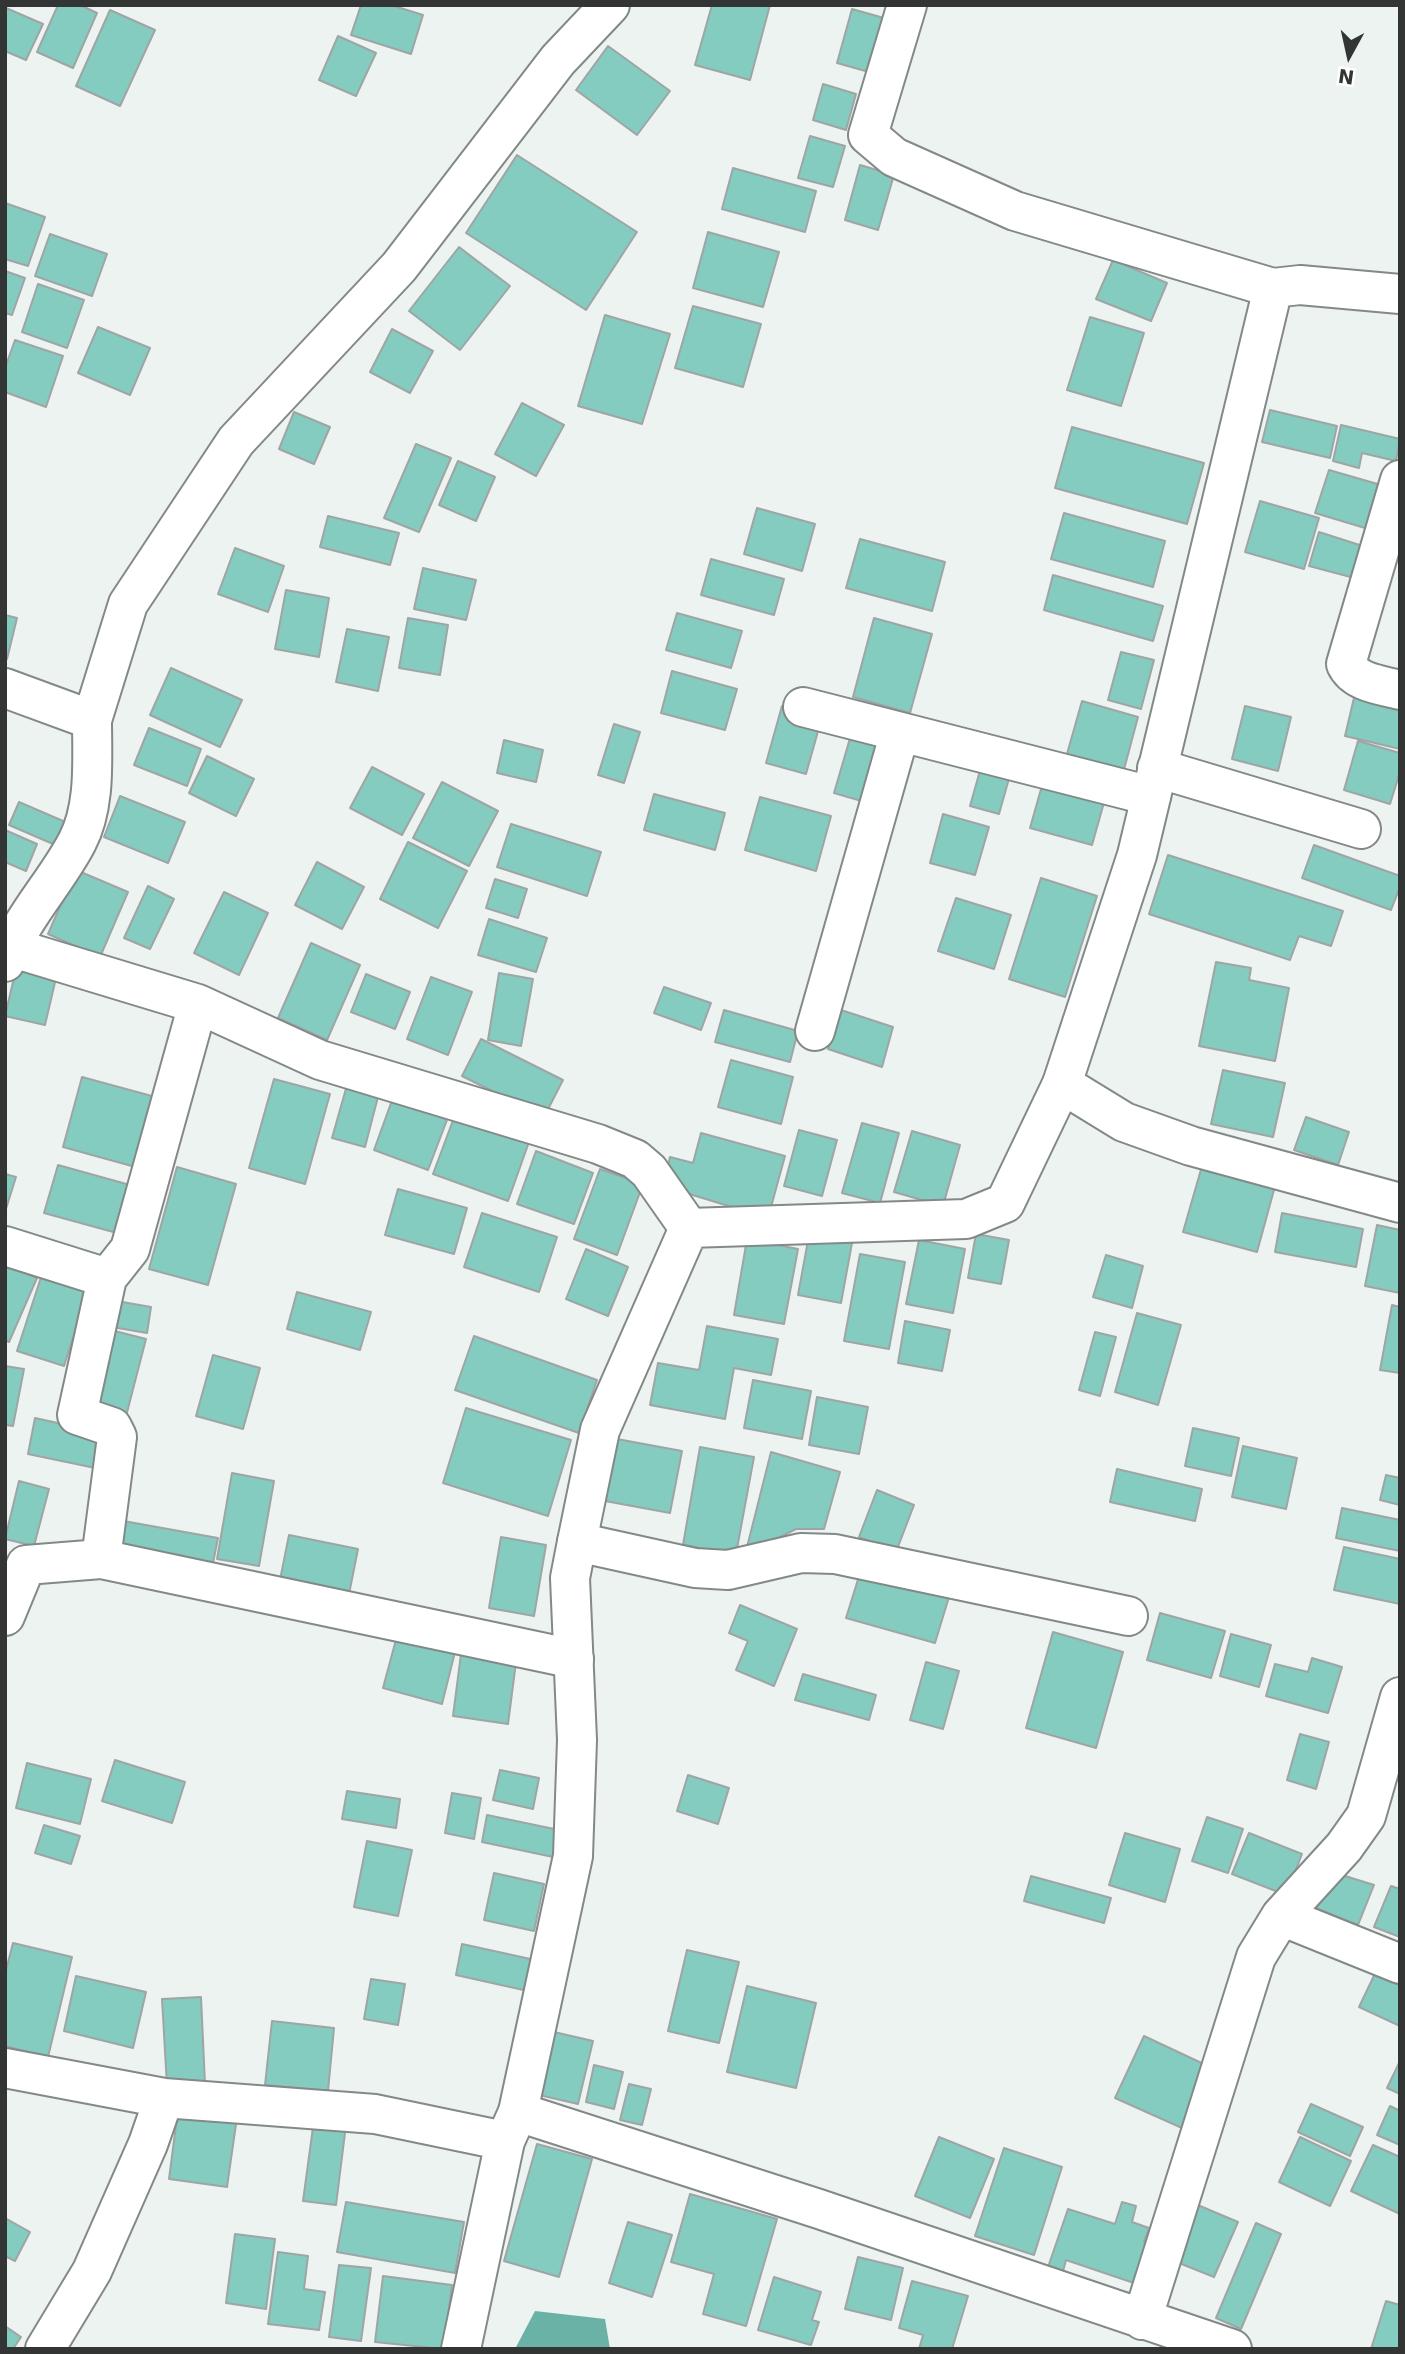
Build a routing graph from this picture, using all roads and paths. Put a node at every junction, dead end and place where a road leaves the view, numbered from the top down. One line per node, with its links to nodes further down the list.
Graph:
1 (610, 5): 9 (street)
2 (907, 5): 3 (street)
3 (1273, 288): 4 (street); 11 (street)
4 (1400, 294)
5 (1400, 480): 7 (street)
6 (5, 688): 9 (street)
7 (1400, 690)
8 (803, 707): 10 (street)
9 (92, 720): 13 (street)
10 (900, 732): 11 (street); 15 (street)
11 (1154, 782): 12 (street); 16 (street)
12 (1361, 829)
13 (8, 955): 14 (street)
14 (198, 1004): 18 (street); 20 (street)
15 (815, 1031)
16 (1062, 1084): 17 (street); 18 (street)
17 (1400, 1203)
18 (689, 1228): 21 (street)
19 (5, 1246): 20 (street)
20 (107, 1278): 22 (street)
21 (577, 1542): 24 (street); 25 (street)
22 (101, 1559): 23 (street); 25 (street)
23 (5, 1616)
24 (1128, 1616)
25 (574, 1659): 31 (street)
26 (1400, 1698): 27 (street)
27 (1281, 1916): 28 (street); 32 (street)
28 (1400, 1964)
29 (5, 2068): 30 (street)
30 (164, 2098): 31 (street); 33 (street)
31 (511, 2126): 32 (street); 34 (street)
32 (1142, 2320): 35 (street)
33 (45, 2349)
34 (461, 2349)
35 (1232, 2349)

